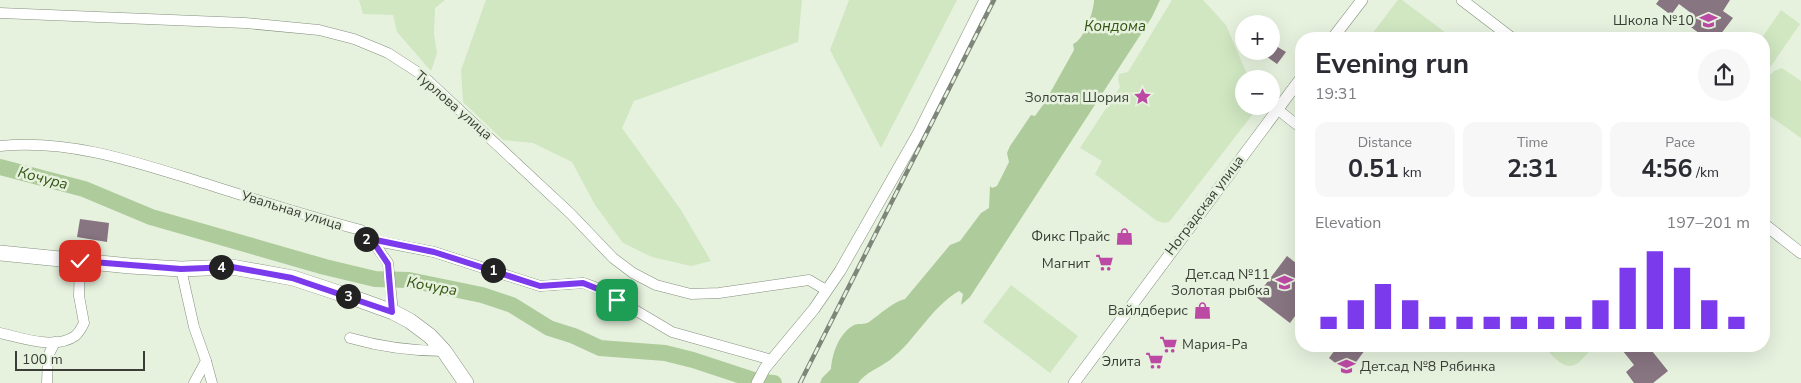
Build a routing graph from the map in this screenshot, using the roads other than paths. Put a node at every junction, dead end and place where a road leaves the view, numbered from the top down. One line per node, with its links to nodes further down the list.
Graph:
1 (985, 0): 19 (street)
2 (1362, 0): 5 (street)
3 (1462, 0): 6 (street)
4 (0, 13): 19 (street, Турлова улица)
5 (1337, 32)
6 (1504, 32)
7 (1295, 85): 8 (street, Ноградская улица)
8 (1280, 104)
9 (1280, 112): 11 (street)
10 (1272, 115): 32 (street, Ноградская улица)
11 (1295, 123)
12 (0, 146): 14 (street, Увальная улица)
13 (1770, 229): 16 (street)
14 (366, 238): 20 (street); 26 (street, Увальная улица)
15 (0, 253): 17 (main road)
16 (1801, 253)
17 (80, 261): 18 (main road); 23 (street)
18 (181, 269): 20 (main road); 25 (street)
19 (826, 290): 26 (street)
20 (392, 312): 24 (main road)
21 (0, 333): 23 (street)
22 (350, 338): 24 (street)
23 (56, 342): 27 (street)
24 (444, 351): 30 (main road)
25 (206, 361): 28 (street); 29 (street)
26 (769, 364): 31 (street)
27 (47, 383)
28 (194, 383)
29 (212, 383)
30 (466, 383)
31 (757, 383)
32 (1074, 383)

